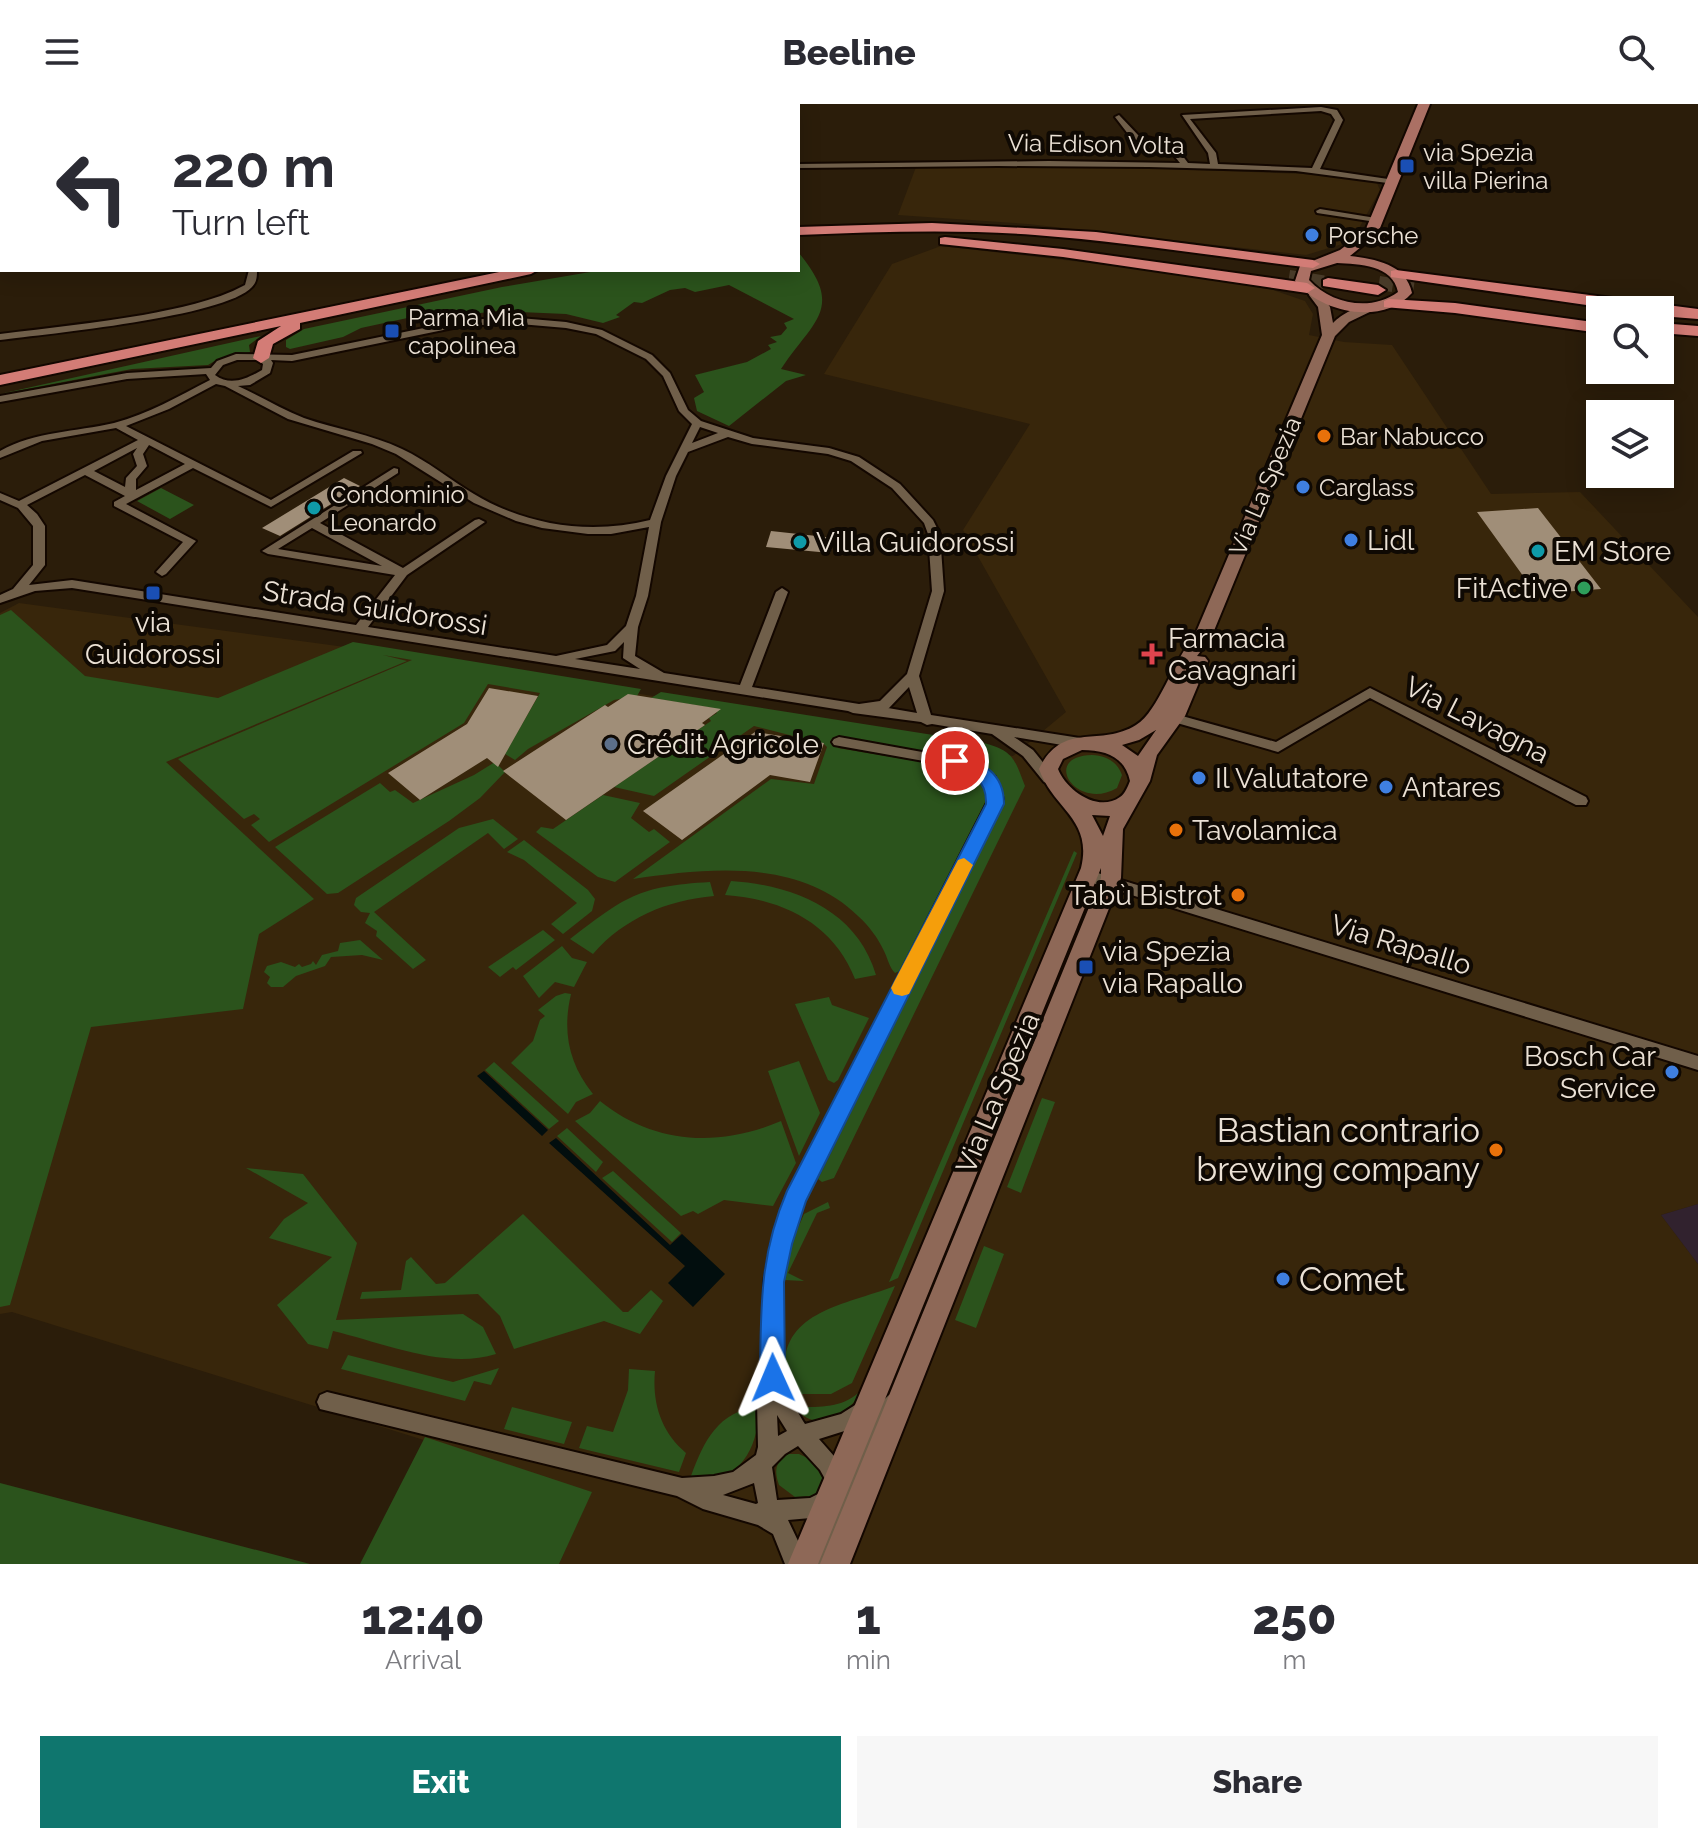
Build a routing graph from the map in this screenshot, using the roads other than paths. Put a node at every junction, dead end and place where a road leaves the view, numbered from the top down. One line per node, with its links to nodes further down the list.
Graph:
1 (1424, 104): 7 (main road)
2 (1119, 117): 3 (street)
3 (1185, 165): 4 (street, Via Edison Volta); 5 (street, Via Edison Volta)
4 (800, 166)
5 (1214, 166): 6 (street, Via Edison Volta); 6 (street)
6 (1315, 170): 7 (street, Via Edison Volta)
7 (1392, 182): 9 (main road)
8 (1320, 211): 9 (street)
9 (1373, 226): 14 (main road); 18 (main road)
10 (851, 229): 11 (highway); 12 (highway); 14 (highway)
11 (800, 231)
12 (899, 237): 13 (highway); 21 (highway)
13 (800, 239)
14 (1323, 271): 18 (main road); 20 (highway); 21 (main road)
15 (253, 272): 35 (street)
16 (482, 272): 37 (highway)
17 (521, 272): 19 (highway)
18 (1393, 272): 22 (highway); 23 (main road)
19 (459, 285): 36 (highway); 40 (highway)
20 (1378, 286)
21 (1311, 291): 23 (main road); 33 (main road)
22 (1586, 300)
23 (1381, 305): 30 (highway); 33 (main road)
24 (1586, 312): 27 (highway)
25 (1674, 312): 26 (highway)
26 (1698, 314)
27 (1586, 319)
28 (1674, 321): 29 (highway)
29 (1698, 323)
30 (1586, 326)
31 (1674, 330): 32 (highway)
32 (1698, 334): 34 (highway)
33 (1329, 335): 68 (main road, Via La Spezia)
34 (1674, 335)
35 (0, 337)
36 (264, 362): 38 (street); 39 (street); 43 (street)
37 (0, 371)
38 (260, 378): 39 (street); 42 (street)
39 (217, 379): 41 (street); 42 (street); 44 (street)
40 (0, 380)
41 (0, 399)
42 (261, 404): 59 (street)
43 (697, 423): 45 (street); 47 (street)
44 (117, 425): 46 (street); 49 (street)
45 (726, 434): 47 (street); 70 (street)
46 (144, 441): 50 (street); 51 (street); 53 (street)
47 (686, 449): 57 (street)
48 (357, 453): 50 (street)
49 (0, 455)
50 (194, 463): 53 (street)
51 (86, 471): 53 (street); 55 (street)
52 (394, 471): 58 (street)
53 (132, 495): 61 (street)
54 (0, 496): 55 (street)
55 (19, 505): 63 (street)
56 (479, 522): 62 (street)
57 (655, 522): 59 (street); 60 (street)
58 (312, 523): 62 (street); 62 (street)
59 (626, 530): 60 (street)
60 (651, 541): 66 (street)
61 (162, 572)
62 (403, 573): 67 (street)
63 (18, 591): 65 (street, Strada Guidorossi); 67 (street, Strada Guidorossi)
64 (782, 592): 72 (street)
65 (0, 599)
66 (632, 627): 69 (street); 71 (street)
67 (359, 630): 69 (street, Strada Guidorossi)
68 (1202, 638): 74 (main road, Via La Spezia); 78 (main road, Via La Spezia)
69 (549, 660): 71 (street, Strada Guidorossi)
70 (913, 676): 73 (street); 75 (street)
71 (668, 679): 72 (street, Strada Guidorossi)
72 (744, 691): 73 (street, Strada Guidorossi)
73 (853, 709): 75 (street, Strada Guidorossi)
74 (1175, 718): 80 (main road, Via La Spezia); 82 (street, Via Lavagna)
75 (927, 721): 76 (street, Strada Guidorossi)
76 (994, 731): 78 (street, Strada Guidorossi); 79 (street, Strada Guidorossi)
77 (839, 742): 85 (street)
78 (1085, 743): 79 (main road, Via La Spezia); 80 (main road)
79 (1049, 779): 81 (main road, Via La Spezia)
80 (1135, 790): 81 (main road); 83 (main road, Via La Spezia)
81 (1065, 798): 83 (main road, Via La Spezia)
82 (1581, 801)
83 (1099, 879): 84 (street, Via Rapallo); 86 (main road, Via La Spezia); 87 (main road, Via La Spezia)
84 (1698, 1063)
85 (773, 1378): 89 (street); 93 (street)
86 (873, 1394): 90 (street, Via La Spezia); 96 (main road, Via La Spezia)
87 (904, 1394): 96 (street, Via La Spezia); 104 (main road, Via La Spezia)
88 (327, 1402): 95 (street)
89 (786, 1410): 90 (street); 91 (street)
90 (823, 1430): 91 (street, Via La Spezia)
91 (801, 1434): 92 (street); 93 (street, Via La Spezia)
92 (818, 1451): 93 (street); 96 (street)
93 (770, 1453): 94 (street); 95 (street, Via La Spezia)
94 (762, 1483): 98 (street); 99 (street)
95 (679, 1487): 97 (street)
96 (835, 1492): 98 (street); 102 (main road, Via La Spezia); 103 (street, Via La Spezia)
97 (743, 1510): 99 (street); 100 (street)
98 (795, 1510): 99 (street)
99 (771, 1511): 100 (street)
100 (783, 1533): 101 (street)
101 (795, 1564)
102 (803, 1564)
103 (819, 1564)
104 (835, 1564)

